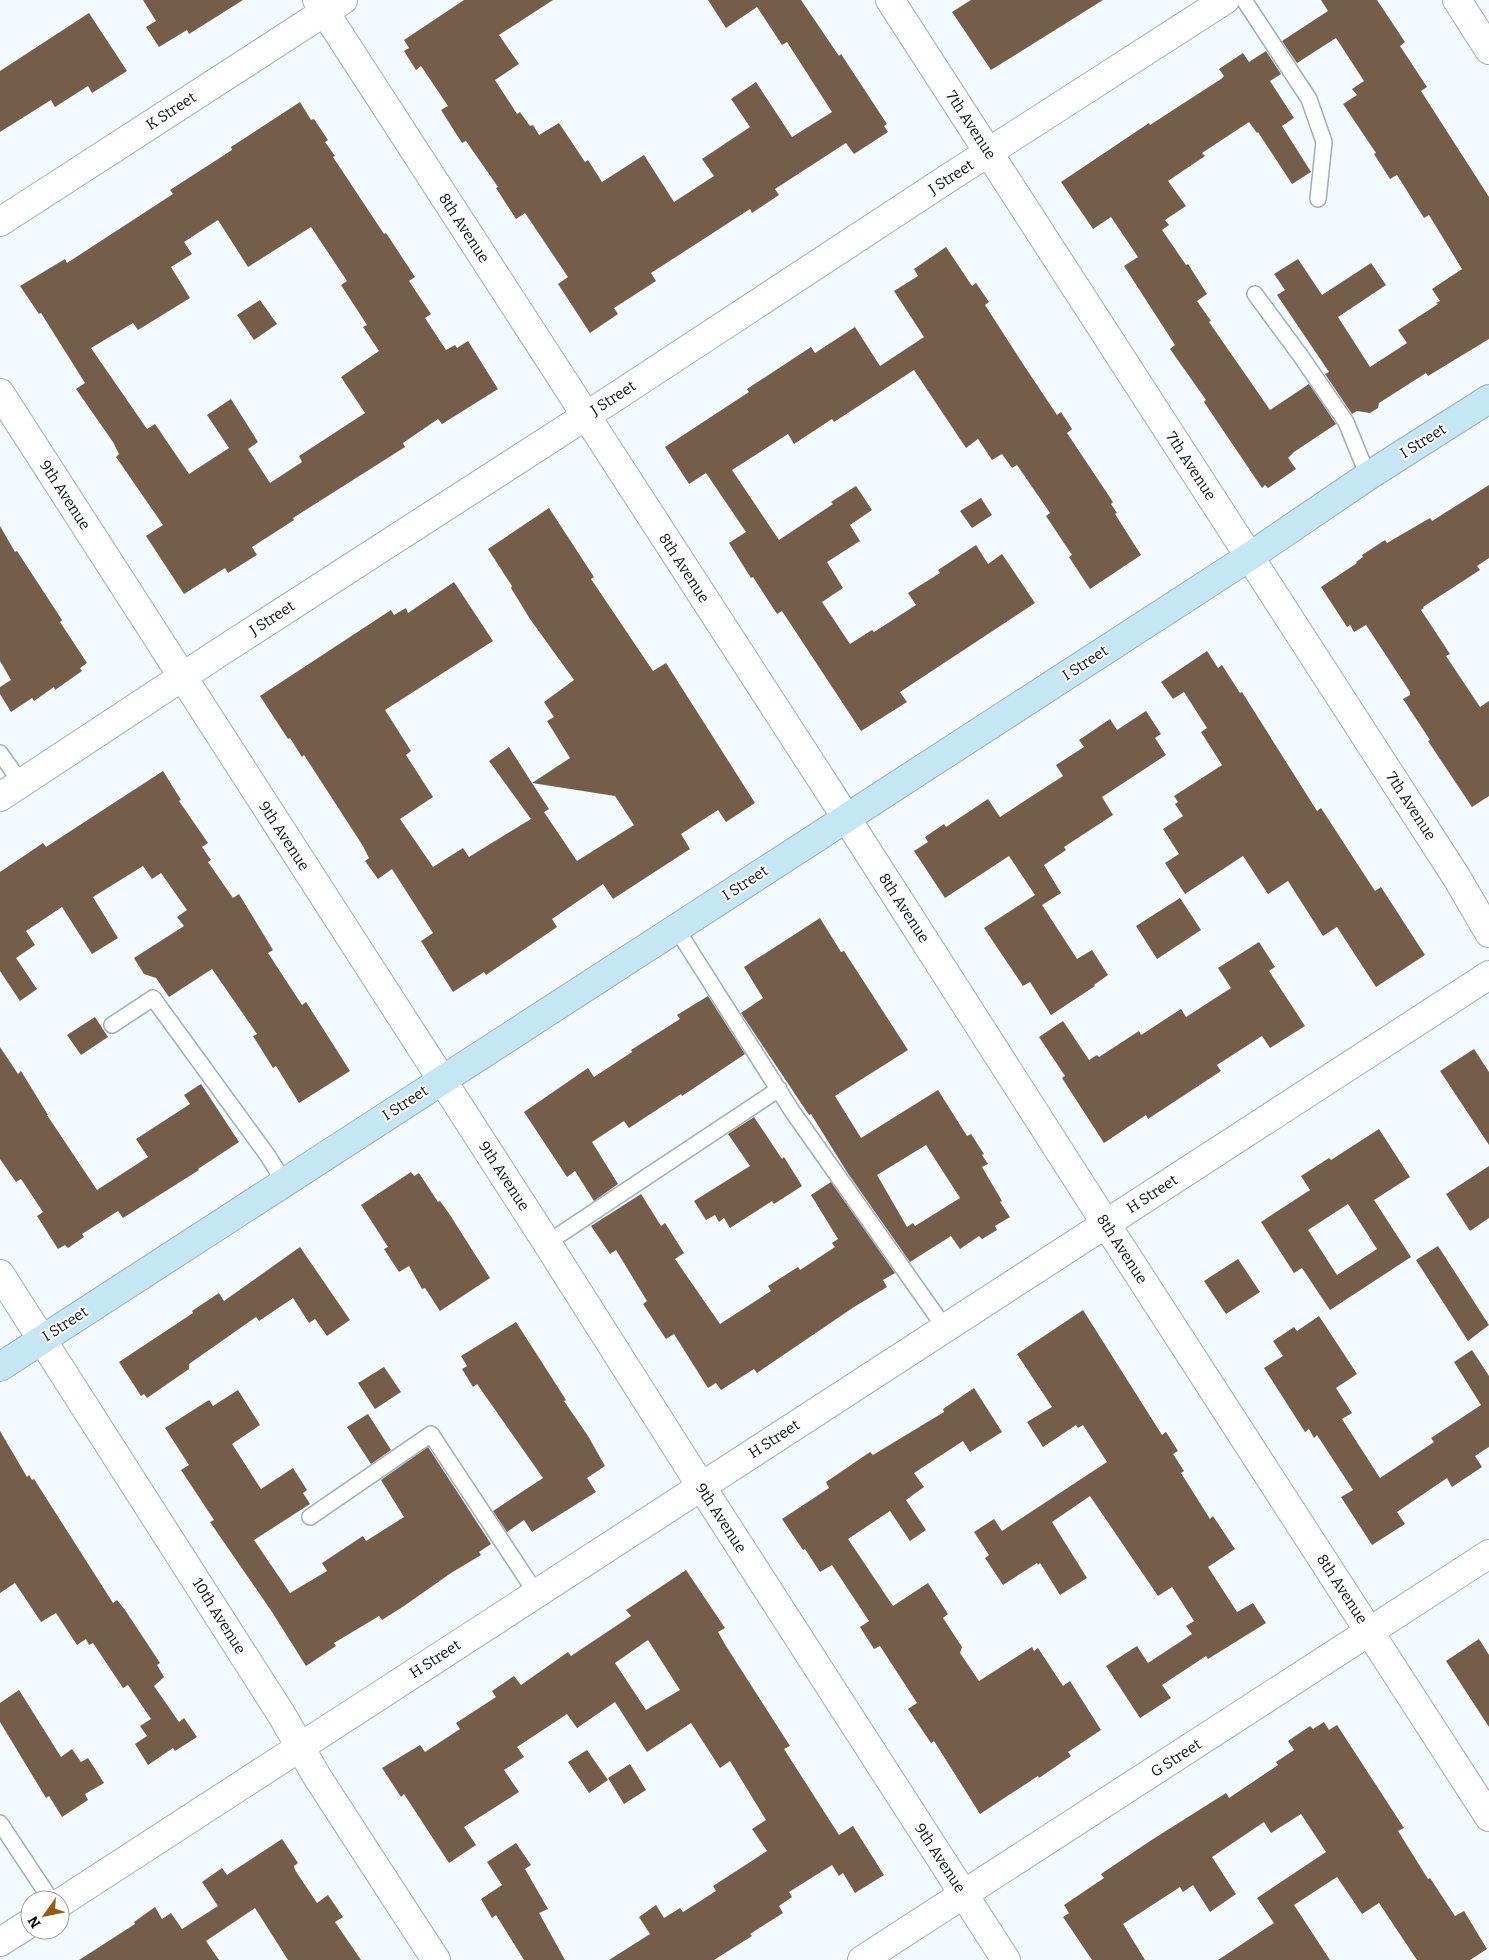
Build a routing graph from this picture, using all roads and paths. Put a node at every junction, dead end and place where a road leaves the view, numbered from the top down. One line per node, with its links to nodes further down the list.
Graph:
1 (890, 0): 7 (street, 7th Avenue)
2 (1225, 0): 7 (street, J Street)
3 (1244, 0): 8 (lane)
4 (1457, 0): 6 (street)
5 (328, 4): 9 (street, K Street); 13 (street, 8th Avenue)
6 (1489, 50)
7 (989, 152): 13 (street, J Street); 15 (street, 7th Avenue)
8 (1318, 199)
9 (0, 222)
10 (1255, 294): 14 (lane)
11 (0, 393): 16 (street, 9th Avenue)
12 (1489, 399): 14 (street, I Street)
13 (586, 416): 16 (street, J Street); 19 (street, 8th Avenue)
14 (1368, 476): 15 (street, I Street)
15 (1249, 557): 19 (street, I Street); 21 (street, 7th Avenue)
16 (182, 677): 18 (street, J Street); 24 (street, 9th Avenue)
17 (0, 753): 18 (lane)
18 (10, 790)
19 (846, 817): 20 (street, I Street); 27 (street, 8th Avenue)
20 (676, 928): 24 (street, I Street); 25 (lane)
21 (1489, 933)
22 (1489, 975): 27 (street, H Street)
23 (112, 1025): 26 (lane)
24 (442, 1079): 26 (street, I Street); 28 (street, 9th Avenue)
25 (779, 1089): 28 (lane); 30 (lane)
26 (284, 1182): 31 (street, I Street)
27 (1106, 1224): 30 (street, H Street); 37 (street, 8th Avenue)
28 (548, 1243): 33 (street, 9th Avenue)
29 (0, 1274): 31 (street, 10th Avenue)
30 (945, 1328): 33 (street, H Street)
31 (42, 1339): 32 (street, I Street); 38 (street, 10th Avenue)
32 (0, 1367)
33 (701, 1486): 36 (street, H Street); 42 (street, 9th Avenue)
34 (310, 1516): 36 (lane)
35 (1489, 1554): 37 (street, G Street)
36 (536, 1593): 38 (street, H Street)
37 (1370, 1632): 39 (street, 8th Avenue); 42 (street, G Street)
38 (300, 1746): 43 (street, H Street); 46 (street, 10th Avenue)
39 (1489, 1816)
40 (0, 1823): 41 (lane)
41 (44, 1890)
42 (963, 1894): 47 (street, G Street); 48 (street, 9th Avenue)
43 (70, 1896)
44 (20, 1929): 45 (street)
45 (0, 1942)
46 (436, 1960)
47 (862, 1960)
48 (1006, 1960)

